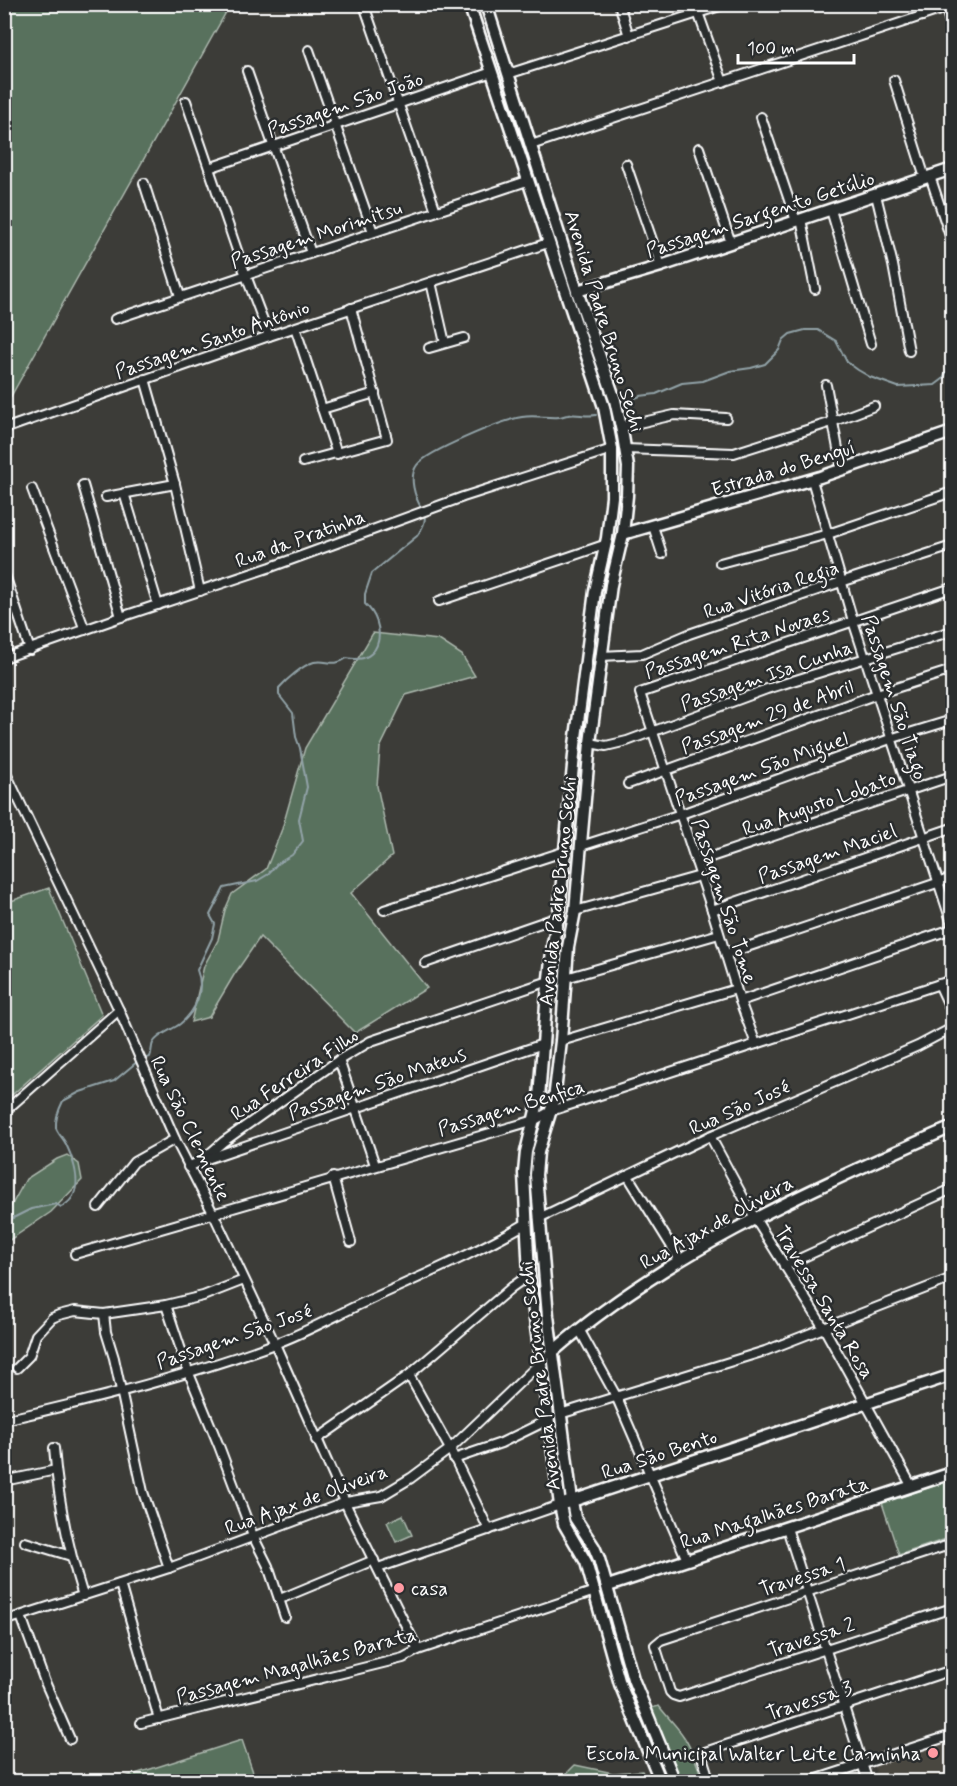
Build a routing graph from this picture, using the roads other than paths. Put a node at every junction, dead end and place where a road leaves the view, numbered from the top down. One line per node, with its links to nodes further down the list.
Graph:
1 (469, 4): 15 (main road, Avenida Padre Bruno Sechi)
2 (486, 4): 16 (main road, Avenida Padre Bruno Sechi)
3 (619, 4): 12 (street)
4 (695, 4): 9 (street)
5 (726, 4): 9 (street)
6 (918, 4): 10 (street)
7 (364, 5): 20 (street)
8 (949, 7): 10 (street); 11 (street)
9 (699, 14): 12 (street); 18 (street)
10 (922, 16): 18 (street)
11 (952, 29)
12 (629, 36): 16 (street)
13 (309, 50): 22 (street)
14 (247, 71): 24 (street)
15 (492, 72): 20 (street, Passagem São João); 30 (main road, Avenida Padre Bruno Sechi)
16 (508, 74): 23 (main road, Avenida Padre Bruno Sechi)
17 (894, 80): 29 (street)
18 (723, 82): 23 (street)
19 (186, 101): 27 (street)
20 (398, 103): 22 (street, Passagem São João); 34 (street)
21 (761, 117): 35 (street)
22 (334, 125): 24 (street, Passagem São João); 36 (street)
23 (531, 145): 45 (main road, Avenida Padre Bruno Sechi)
24 (273, 146): 27 (street, Passagem São João); 40 (street)
25 (699, 148): 39 (street)
26 (626, 164): 41 (street)
27 (209, 168): 42 (street)
28 (952, 169): 29 (main road, Passagem Sargento Getúlio)
29 (928, 177): 32 (main road, Passagem Sargento Getúlio); 37 (street)
30 (527, 181): 34 (street, Passagem Morimitsu); 38 (main road, Avenida Padre Bruno Sechi)
31 (144, 183): 46 (street)
32 (876, 195): 33 (main road, Passagem Sargento Getúlio); 55 (street)
33 (831, 210): 35 (main road, Passagem Sargento Getúlio); 53 (street)
34 (436, 211): 36 (street, Passagem Morimitsu)
35 (798, 220): 39 (main road, Passagem Sargento Getúlio); 44 (street)
36 (373, 232): 40 (street, Passagem Morimitsu)
37 (952, 242)
38 (548, 243): 43 (street, Passagem Santo Antônio); 66 (main road, Avenida Padre Bruno Sechi)
39 (731, 243): 41 (main road, Passagem Sargento Getúlio)
40 (311, 253): 42 (street, Passagem Morimitsu)
41 (661, 266): 45 (main road, Passagem Sargento Getúlio)
42 (246, 274): 46 (street, Passagem Morimitsu); 50 (street)
43 (431, 282): 47 (street, Passagem Santo Antônio); 52 (street)
44 (815, 289)
45 (577, 291): 63 (main road, Avenida Padre Bruno Sechi)
46 (180, 296): 48 (street, Passagem Morimitsu)
47 (351, 308): 49 (street, Passagem Santo Antônio); 58 (street)
48 (114, 319)
49 (295, 327): 50 (street, Passagem Santo Antônio); 60 (street)
50 (269, 336): 56 (street, Passagem Santo Antônio)
51 (464, 338): 52 (street)
52 (445, 344): 54 (street)
53 (871, 344)
54 (429, 348)
55 (909, 351)
56 (146, 380): 64 (street, Passagem Santo Antônio); 72 (street)
57 (826, 385): 62 (street)
58 (375, 393): 60 (street); 68 (street)
59 (874, 406): 62 (street)
60 (322, 409): 68 (street)
61 (726, 418): 63 (street)
62 (832, 422): 67 (street); 70 (street)
63 (621, 427): 67 (main road, Avenida Padre Bruno Sechi)
64 (4, 429)
65 (952, 432): 70 (main road, Estrada do Benguí)
66 (610, 449): 81 (main road, Avenida Padre Bruno Sechi); 88 (street, Rua da Pratinha)
67 (625, 449): 79 (main road, Avenida Padre Bruno Sechi)
68 (337, 454): 69 (street)
69 (303, 462)
70 (842, 470): 71 (main road, Estrada do Benguí)
71 (812, 480): 78 (main road, Estrada do Benguí); 80 (street, Passagem São Tiago)
72 (175, 484): 76 (street); 88 (street)
73 (83, 485): 91 (street)
74 (32, 489): 93 (street)
75 (952, 492): 80 (street)
76 (124, 493): 77 (street); 90 (street)
77 (106, 497)
78 (653, 526): 79 (main road, Estrada do Benguí); 83 (street)
79 (623, 534): 96 (main road, Avenida Padre Bruno Sechi)
80 (828, 534): 84 (street); 86 (street, Passagem São Tiago)
81 (604, 546): 89 (street); 115 (main road, Avenida Padre Bruno Sechi)
82 (952, 546): 86 (street, Rua Vitória Regia)
83 (662, 554)
84 (720, 563)
85 (4, 572): 95 (street)
86 (841, 582): 92 (street, Passagem São Tiago); 96 (street, Rua Vitória Regia)
87 (952, 588): 92 (street, Passagem Rita Novaes)
88 (200, 591): 90 (street, Rua da Pratinha)
89 (439, 601)
90 (158, 604): 91 (street, Rua da Pratinha)
91 (121, 616): 93 (street, Rua da Pratinha)
92 (853, 621): 98 (street, Passagem São Tiago); 101 (street, Passagem Rita Novaes)
93 (85, 630): 95 (street, Rua da Pratinha)
94 (952, 631): 98 (street, Passagem Isa Cunha)
95 (30, 650): 97 (street, Rua da Pratinha)
96 (601, 656): 105 (main road, Avenida Padre Bruno Sechi)
97 (4, 658)
98 (865, 658): 100 (street, Passagem São Tiago); 103 (street, Passagem Isa Cunha)
99 (952, 670): 100 (street, Passagem 29 de Abril)
100 (878, 694): 104 (street, Passagem São Tiago); 107 (street, Passagem 29 de Abril)
101 (641, 699): 103 (street, Passagem São Tome)
102 (952, 720): 104 (street, Passagem São Miguel)
103 (653, 732): 105 (street, Passagem Isa Cunha); 107 (street, Passagem São Tome)
104 (893, 738): 110 (street, Passagem São Tiago); 111 (street, Passagem São Miguel)
105 (590, 743): 114 (main road, Avenida Padre Bruno Sechi)
106 (4, 769): 135 (street, Rua São Clemente)
107 (665, 770): 109 (street, Passagem 29 de Abril); 111 (street, Passagem São Tome)
108 (952, 776): 110 (street, Rua Augusto Lobato)
109 (628, 784)
110 (909, 790): 113 (street, Passagem São Tiago); 116 (street, Rua Augusto Lobato)
111 (681, 814): 114 (street, Passagem São Miguel); 116 (street, Passagem São Tome)
112 (952, 828): 113 (street, Passagem Maciel)
113 (924, 837): 119 (street, Passagem São Tiago); 121 (street, Passagem Maciel)
114 (581, 846): 122 (main road, Avenida Padre Bruno Sechi)
115 (566, 851): 120 (street); 123 (main road, Avenida Padre Bruno Sechi)
116 (696, 862): 117 (street, Passagem São Tome)
117 (700, 876): 121 (street, Passagem São Tome); 122 (street)
118 (952, 878): 119 (street)
119 (939, 882): 124 (street, Passagem São Tiago); 127 (street)
120 (384, 910)
121 (712, 910): 126 (street, Passagem São Tome)
122 (575, 911): 129 (main road, Avenida Padre Bruno Sechi)
123 (558, 917): 128 (street); 131 (main road, Avenida Padre Bruno Sechi)
124 (952, 924)
125 (952, 929): 134 (street)
126 (719, 934): 127 (street, Passagem São Tome); 129 (street)
127 (726, 954): 133 (street, Passagem São Tome)
128 (425, 963)
129 (566, 978): 138 (main road, Avenida Padre Bruno Sechi)
130 (952, 980): 132 (street, Passagem Benfica)
131 (549, 981): 139 (main road, Avenida Padre Bruno Sechi); 141 (street, Rua Ferreira Filho)
132 (939, 984): 136 (street); 140 (street, Passagem Benfica)
133 (736, 989): 134 (street, Passagem São Tome); 138 (street)
134 (740, 1001): 140 (street, Passagem São Tome)
135 (119, 1010): 144 (street); 148 (street, Rua São Clemente)
136 (952, 1012)
137 (952, 1028): 147 (street, Rua São José)
138 (561, 1041): 143 (main road, Avenida Padre Bruno Sechi)
139 (543, 1044): 142 (street, Passagem São Mateus); 145 (main road, Avenida Padre Bruno Sechi)
140 (756, 1044): 143 (street, Passagem Benfica)
141 (339, 1060): 142 (street); 149 (street, Rua Ferreira Filho)
142 (355, 1109): 149 (street, Passagem São Mateus); 150 (street)
143 (551, 1111): 145 (street, Passagem Benfica); 158 (main road, Avenida Padre Bruno Sechi)
144 (4, 1112)
145 (535, 1120): 150 (street, Passagem Benfica); 159 (main road, Avenida Padre Bruno Sechi)
146 (952, 1127): 157 (main road, Rua Ajax de Oliveira)
147 (710, 1136): 152 (street, Rua São José); 157 (street, Travessa Santa Rosa)
148 (175, 1139): 151 (street, Rua São Clemente); 155 (street)
149 (201, 1161): 151 (street, Passagem São Mateus)
150 (375, 1165): 153 (street, Passagem Benfica)
151 (188, 1167): 156 (street, Rua São Clemente)
152 (628, 1176): 158 (street, Rua São José); 162 (street)
153 (333, 1177): 156 (street, Passagem Benfica); 160 (street)
154 (952, 1189): 163 (street)
155 (98, 1207)
156 (213, 1213): 161 (street, Passagem Benfica); 166 (street, Rua São Clemente)
157 (754, 1217): 162 (main road, Rua Ajax de Oliveira); 163 (street, Travessa Santa Rosa)
158 (539, 1218): 172 (main road, Avenida Padre Bruno Sechi)
159 (528, 1223): 164 (main road, Avenida Padre Bruno Sechi); 171 (street, Passagem São José)
160 (351, 1242)
161 (75, 1254)
162 (680, 1260): 170 (main road, Rua Ajax de Oliveira)
163 (784, 1266): 169 (street, Travessa Santa Rosa)
164 (530, 1275): 173 (main road, Avenida Padre Bruno Sechi); 176 (street)
165 (952, 1278): 169 (street)
166 (244, 1280): 167 (street); 171 (street, Rua São Clemente)
167 (166, 1305): 168 (street); 175 (street)
168 (104, 1314): 174 (street); 178 (street)
169 (824, 1328): 179 (street); 180 (street, Travessa Santa Rosa)
170 (579, 1329): 172 (main road, Rua Ajax de Oliveira); 179 (street)
171 (275, 1344): 175 (street, Passagem São José); 184 (street, Rua São Clemente)
172 (552, 1352): 173 (main road, Rua Ajax de Oliveira); 181 (main road, Avenida Padre Bruno Sechi)
173 (540, 1363): 183 (main road, Avenida Padre Bruno Sechi); 186 (street, Rua Ajax de Oliveira)
174 (17, 1368)
175 (188, 1371): 178 (street, Passagem São José); 198 (street)
176 (409, 1375): 184 (street); 186 (street)
177 (952, 1375): 180 (main road, Rua São Bento)
178 (120, 1391): 182 (street, Passagem São José); 204 (street)
179 (615, 1396): 181 (street); 190 (street)
180 (867, 1404): 190 (main road, Rua São Bento); 192 (street, Travessa Santa Rosa)
181 (560, 1414): 193 (main road, Avenida Padre Bruno Sechi)
182 (4, 1420)
183 (548, 1420): 187 (street); 195 (main road, Avenida Padre Bruno Sechi)
184 (316, 1440): 194 (street, Rua São Clemente)
185 (54, 1448): 188 (street)
186 (450, 1449): 187 (street); 194 (street, Rua Ajax de Oliveira)
187 (454, 1459): 197 (street)
188 (56, 1470): 191 (street); 201 (street)
189 (952, 1473): 192 (main road, Rua Magalhães Barata)
190 (649, 1476): 193 (main road, Rua São Bento); 203 (street)
191 (4, 1481)
192 (911, 1485): 196 (main road, Rua Magalhães Barata)
193 (572, 1501): 195 (main road, Rua São Bento); 207 (main road, Avenida Padre Bruno Sechi)
194 (346, 1502): 198 (street, Rua Ajax de Oliveira); 202 (street, Rua São Clemente)
195 (560, 1505): 197 (street, Rua São Bento); 208 (main road, Avenida Padre Bruno Sechi)
196 (788, 1528): 203 (main road, Rua Magalhães Barata); 209 (street)
197 (489, 1530): 205 (street, Rua São Bento)
198 (253, 1536): 204 (street, Rua Ajax de Oliveira); 211 (street)
199 (25, 1542): 201 (street)
200 (952, 1544): 209 (street, Travessa 1)
201 (71, 1556): 210 (street)
202 (374, 1560): 205 (street, Rua São Clemente); 211 (street)
203 (687, 1560): 207 (main road, Rua Magalhães Barata)
204 (169, 1568): 206 (street, Rua Ajax de Oliveira)
205 (378, 1568): 216 (street, Rua São Clemente)
206 (120, 1584): 210 (street, Rua Ajax de Oliveira); 221 (street)
207 (608, 1586): 227 (main road, Avenida Padre Bruno Sechi)
208 (595, 1590): 216 (street, Passagem Magalhães Barata); 226 (main road, Avenida Padre Bruno Sechi)
209 (807, 1592): 217 (street); 219 (street, Travessa 1)
210 (84, 1596): 213 (street, Rua Ajax de Oliveira)
211 (280, 1599): 214 (street)
212 (952, 1608): 217 (street, Travessa 2)
213 (21, 1616): 215 (street, Rua Ajax de Oliveira); 224 (street)
214 (285, 1617)
215 (4, 1621)
216 (418, 1650): 221 (street, Passagem Magalhães Barata)
217 (825, 1651): 219 (street, Travessa 2); 220 (street)
218 (952, 1670): 220 (street, Travessa 3)
219 (679, 1697)
220 (844, 1706): 225 (street); 228 (street, Travessa 3)
221 (159, 1719): 222 (street, Passagem Magalhães Barata)
222 (141, 1723)
223 (952, 1735): 225 (street)
224 (70, 1739)
225 (863, 1765): 229 (street); 230 (street)
226 (661, 1782)
227 (675, 1782)
228 (710, 1782)
229 (808, 1782)
230 (868, 1782)

